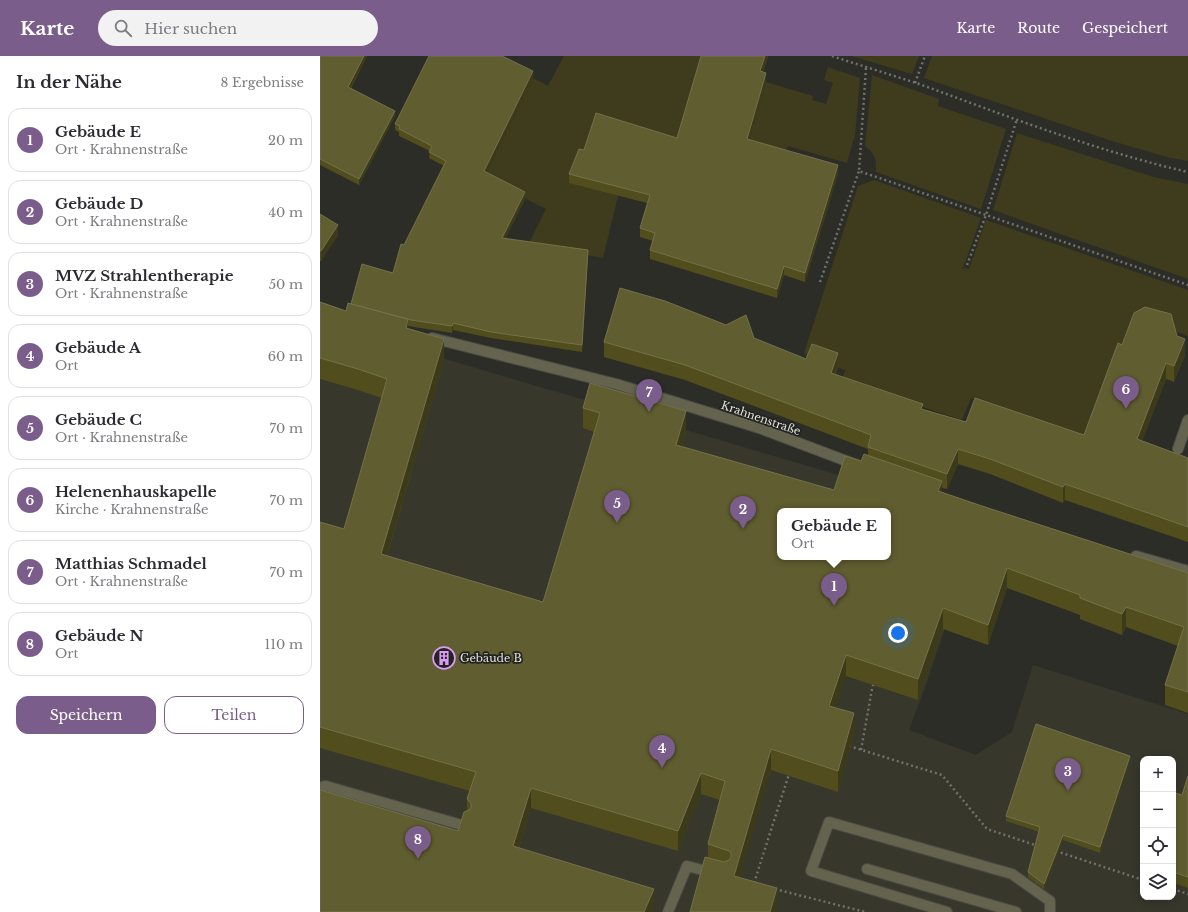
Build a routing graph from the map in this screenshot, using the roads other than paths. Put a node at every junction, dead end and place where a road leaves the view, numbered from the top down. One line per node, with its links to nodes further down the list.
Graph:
1 (419, 335): 4 (street, Krahnenstraße)
2 (1188, 420): 3 (street)
3 (1178, 449)
4 (866, 468)
5 (1128, 554): 6 (street)
6 (1188, 571)
7 (320, 787): 8 (street)
8 (466, 826)
9 (866, 869): 13 (street)
10 (726, 876): 11 (street)
11 (668, 912)
12 (947, 912): 14 (street)
13 (1016, 912)
14 (1050, 912)

